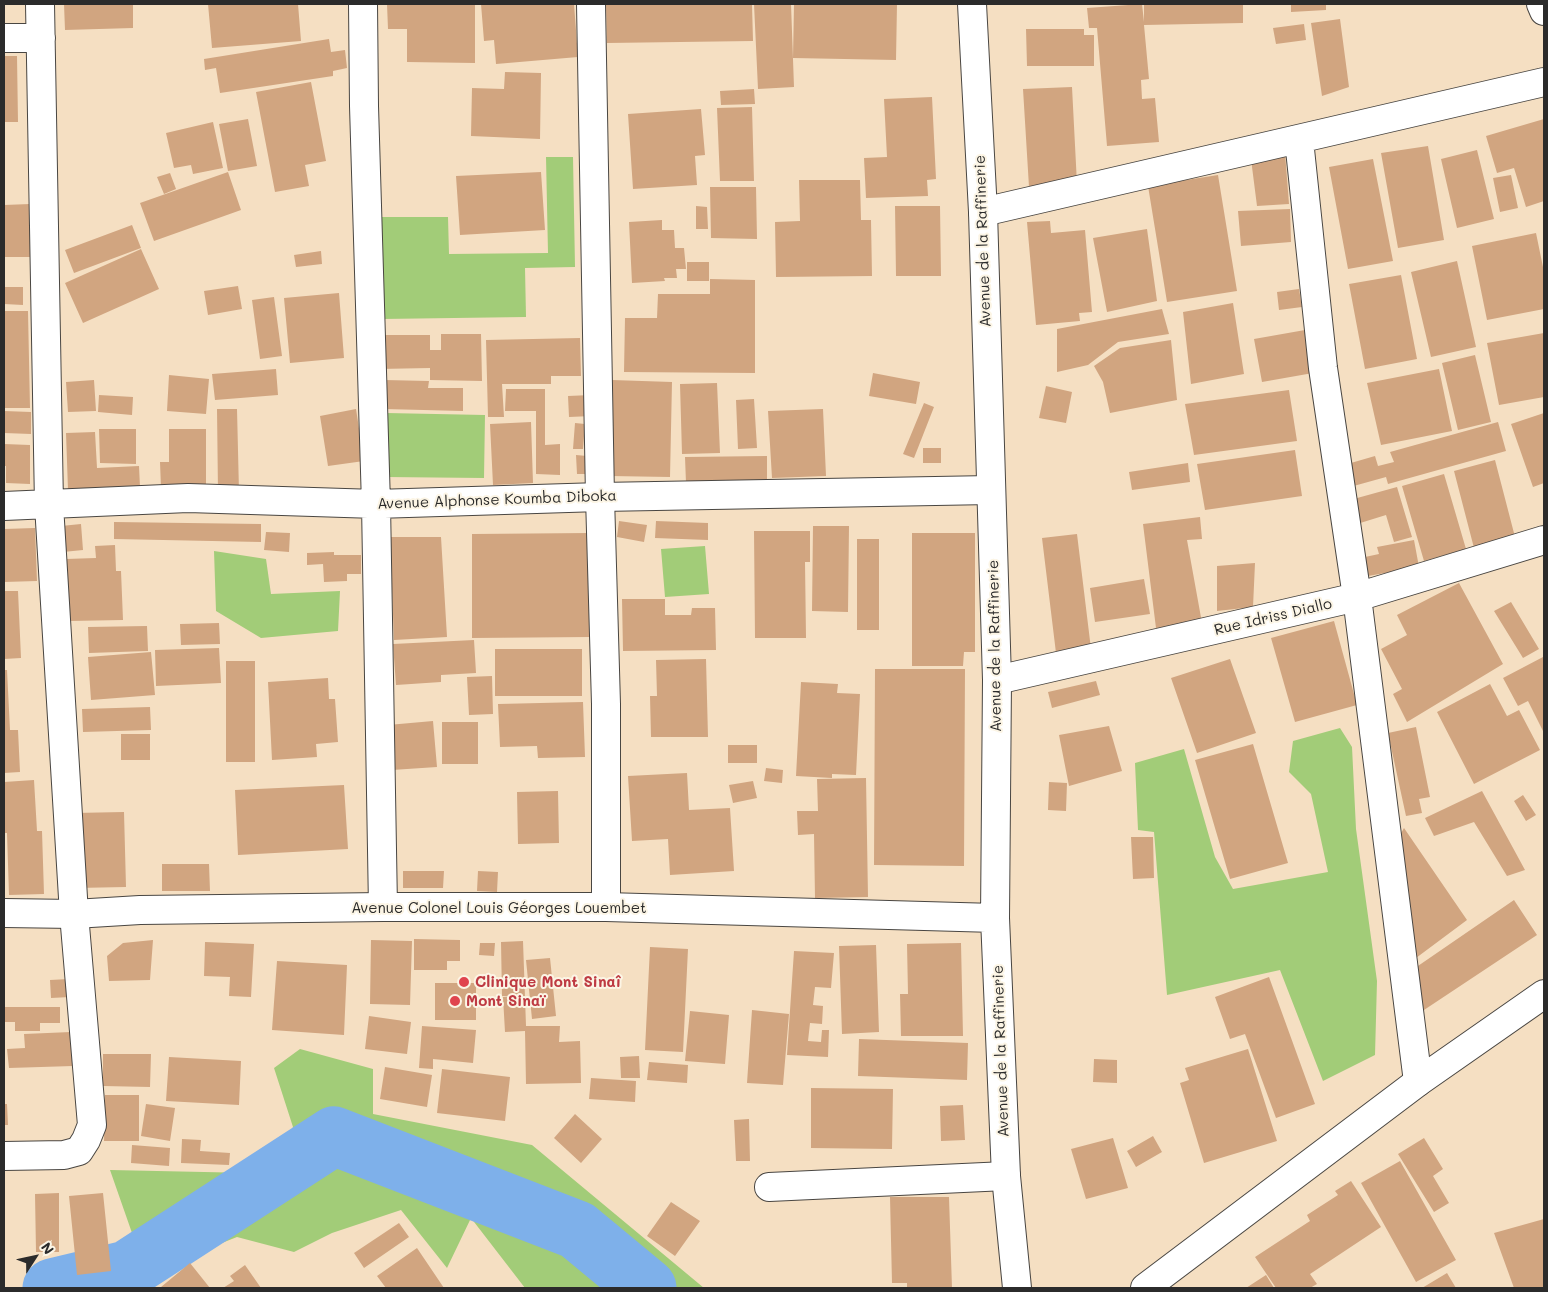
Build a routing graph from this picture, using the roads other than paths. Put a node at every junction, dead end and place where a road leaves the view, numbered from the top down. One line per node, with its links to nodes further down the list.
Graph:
1 (40, 4): 8 (main road)
2 (363, 4): 14 (main road)
3 (591, 4): 13 (main road)
4 (972, 4): 11 (main road, Avenue de la Raffinerie)
5 (1541, 4): 6 (main road)
6 (1544, 11)
7 (4, 38): 8 (main road)
8 (41, 38): 15 (main road)
9 (1544, 82): 10 (main road)
10 (1299, 140): 11 (main road); 18 (main road)
11 (983, 212): 12 (main road, Avenue de la Raffinerie)
12 (991, 490): 13 (main road, Avenue Alphonse Koumba Diboka); 19 (main road, Avenue de la Raffinerie)
13 (600, 497): 14 (main road, Avenue Alphonse Koumba Diboka); 21 (main road)
14 (376, 504): 15 (main road, Avenue Alphonse Koumba Diboka); 20 (main road)
15 (49, 505): 16 (main road, Avenue Alphonse Koumba Diboka); 23 (main road)
16 (4, 506)
17 (1544, 540): 18 (main road, Rue Idriss Diallo)
18 (1357, 598): 19 (main road, Rue Idriss Diallo); 26 (main road)
19 (997, 680): 24 (main road, Avenue de la Raffinerie)
20 (383, 907): 21 (main road, Avenue Colonel Louis Géorges Louembet); 23 (main road, Avenue Colonel Louis Géorges Louembet)
21 (606, 907): 24 (main road, Avenue Colonel Louis Géorges Louembet)
22 (4, 913): 23 (main road, Avenue Colonel Louis Géorges Louembet)
23 (74, 914): 27 (main road)
24 (995, 918): 28 (main road, Avenue de la Raffinerie)
25 (1544, 994): 26 (main road)
26 (1418, 1082): 31 (main road)
27 (4, 1156)
28 (1006, 1176): 29 (main road); 30 (main road, Avenue de la Raffinerie)
29 (768, 1187)
30 (1017, 1288)
31 (1145, 1288)

